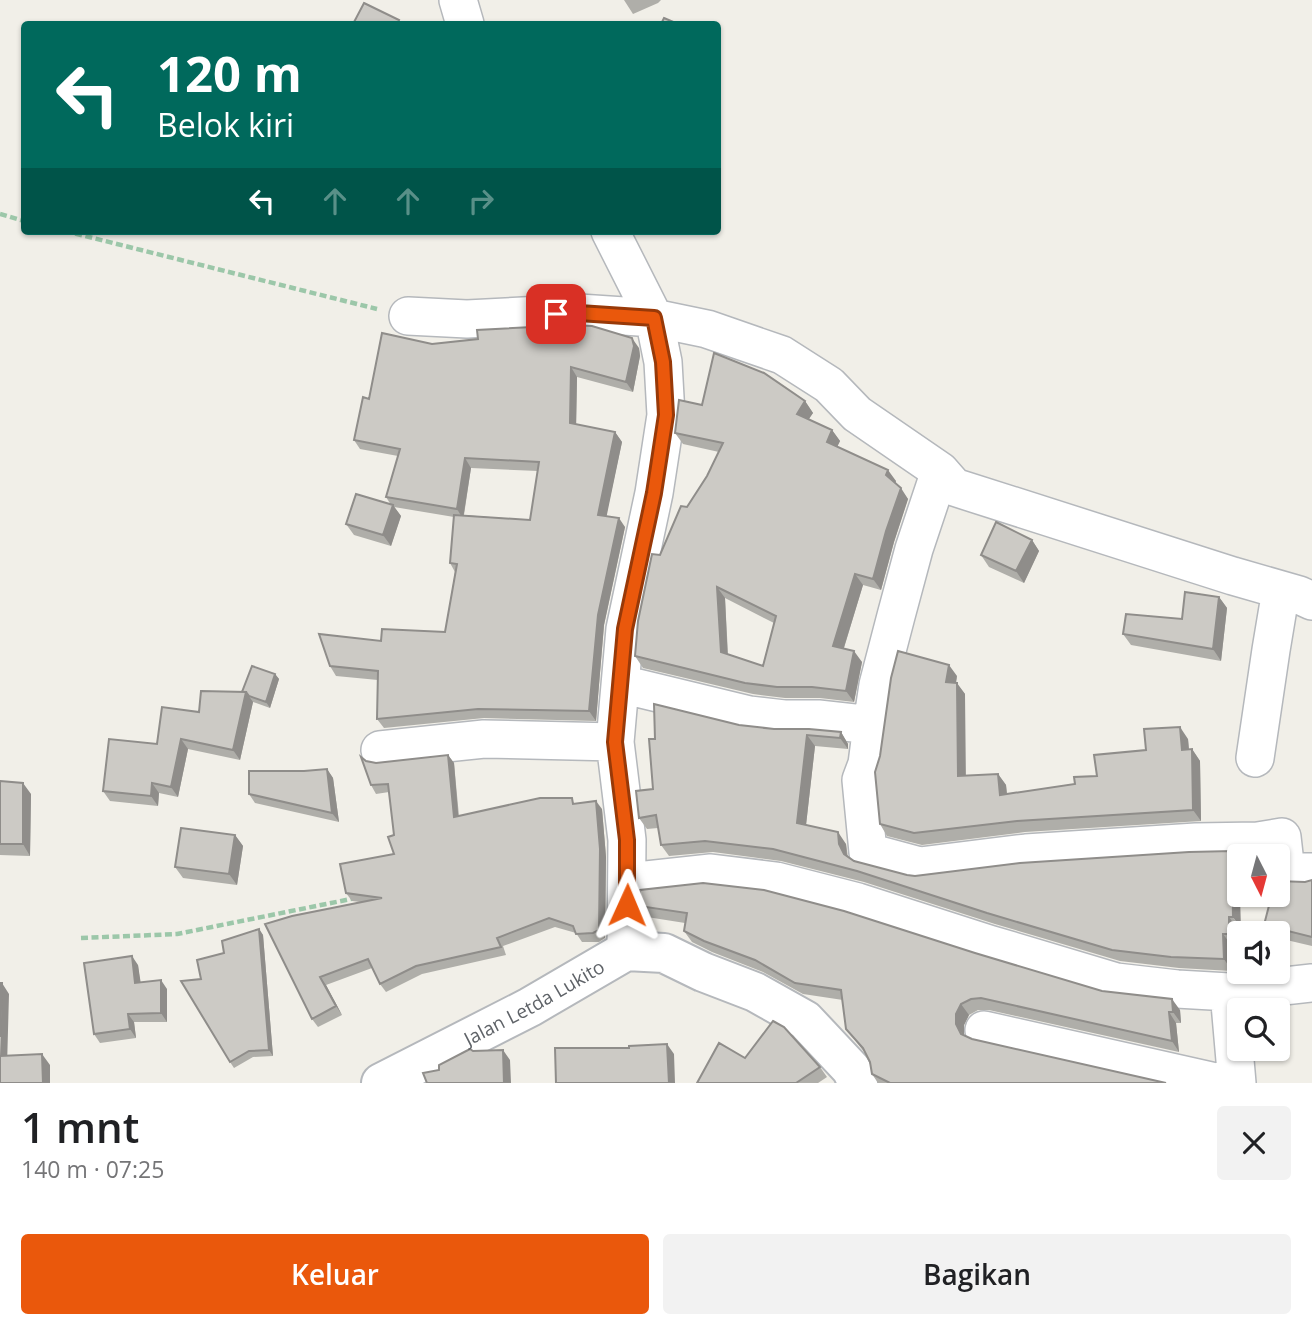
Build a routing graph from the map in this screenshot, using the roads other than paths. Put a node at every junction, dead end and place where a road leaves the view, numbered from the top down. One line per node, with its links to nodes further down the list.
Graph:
1 (458, 0): 2 (street)
2 (465, 21)
3 (612, 235): 5 (street)
4 (408, 316): 5 (street)
5 (654, 318): 6 (street); 8 (street)
6 (940, 471): 7 (street); 9 (street)
7 (1297, 596): 12 (street)
8 (621, 684): 9 (street); 10 (street)
9 (872, 725): 13 (street)
10 (615, 742): 11 (street); 14 (street)
11 (380, 750)
12 (1255, 758)
13 (1312, 872)
14 (628, 882): 15 (street); 17 (street)
15 (626, 951): 19 (street, Jalan Letda Lukito); 20 (street, Jalan Letda Lukito)
16 (1312, 983): 17 (street)
17 (1229, 992): 22 (street)
18 (984, 1030): 21 (street)
19 (381, 1083)
20 (859, 1083)
21 (1220, 1083)
22 (1237, 1083)

